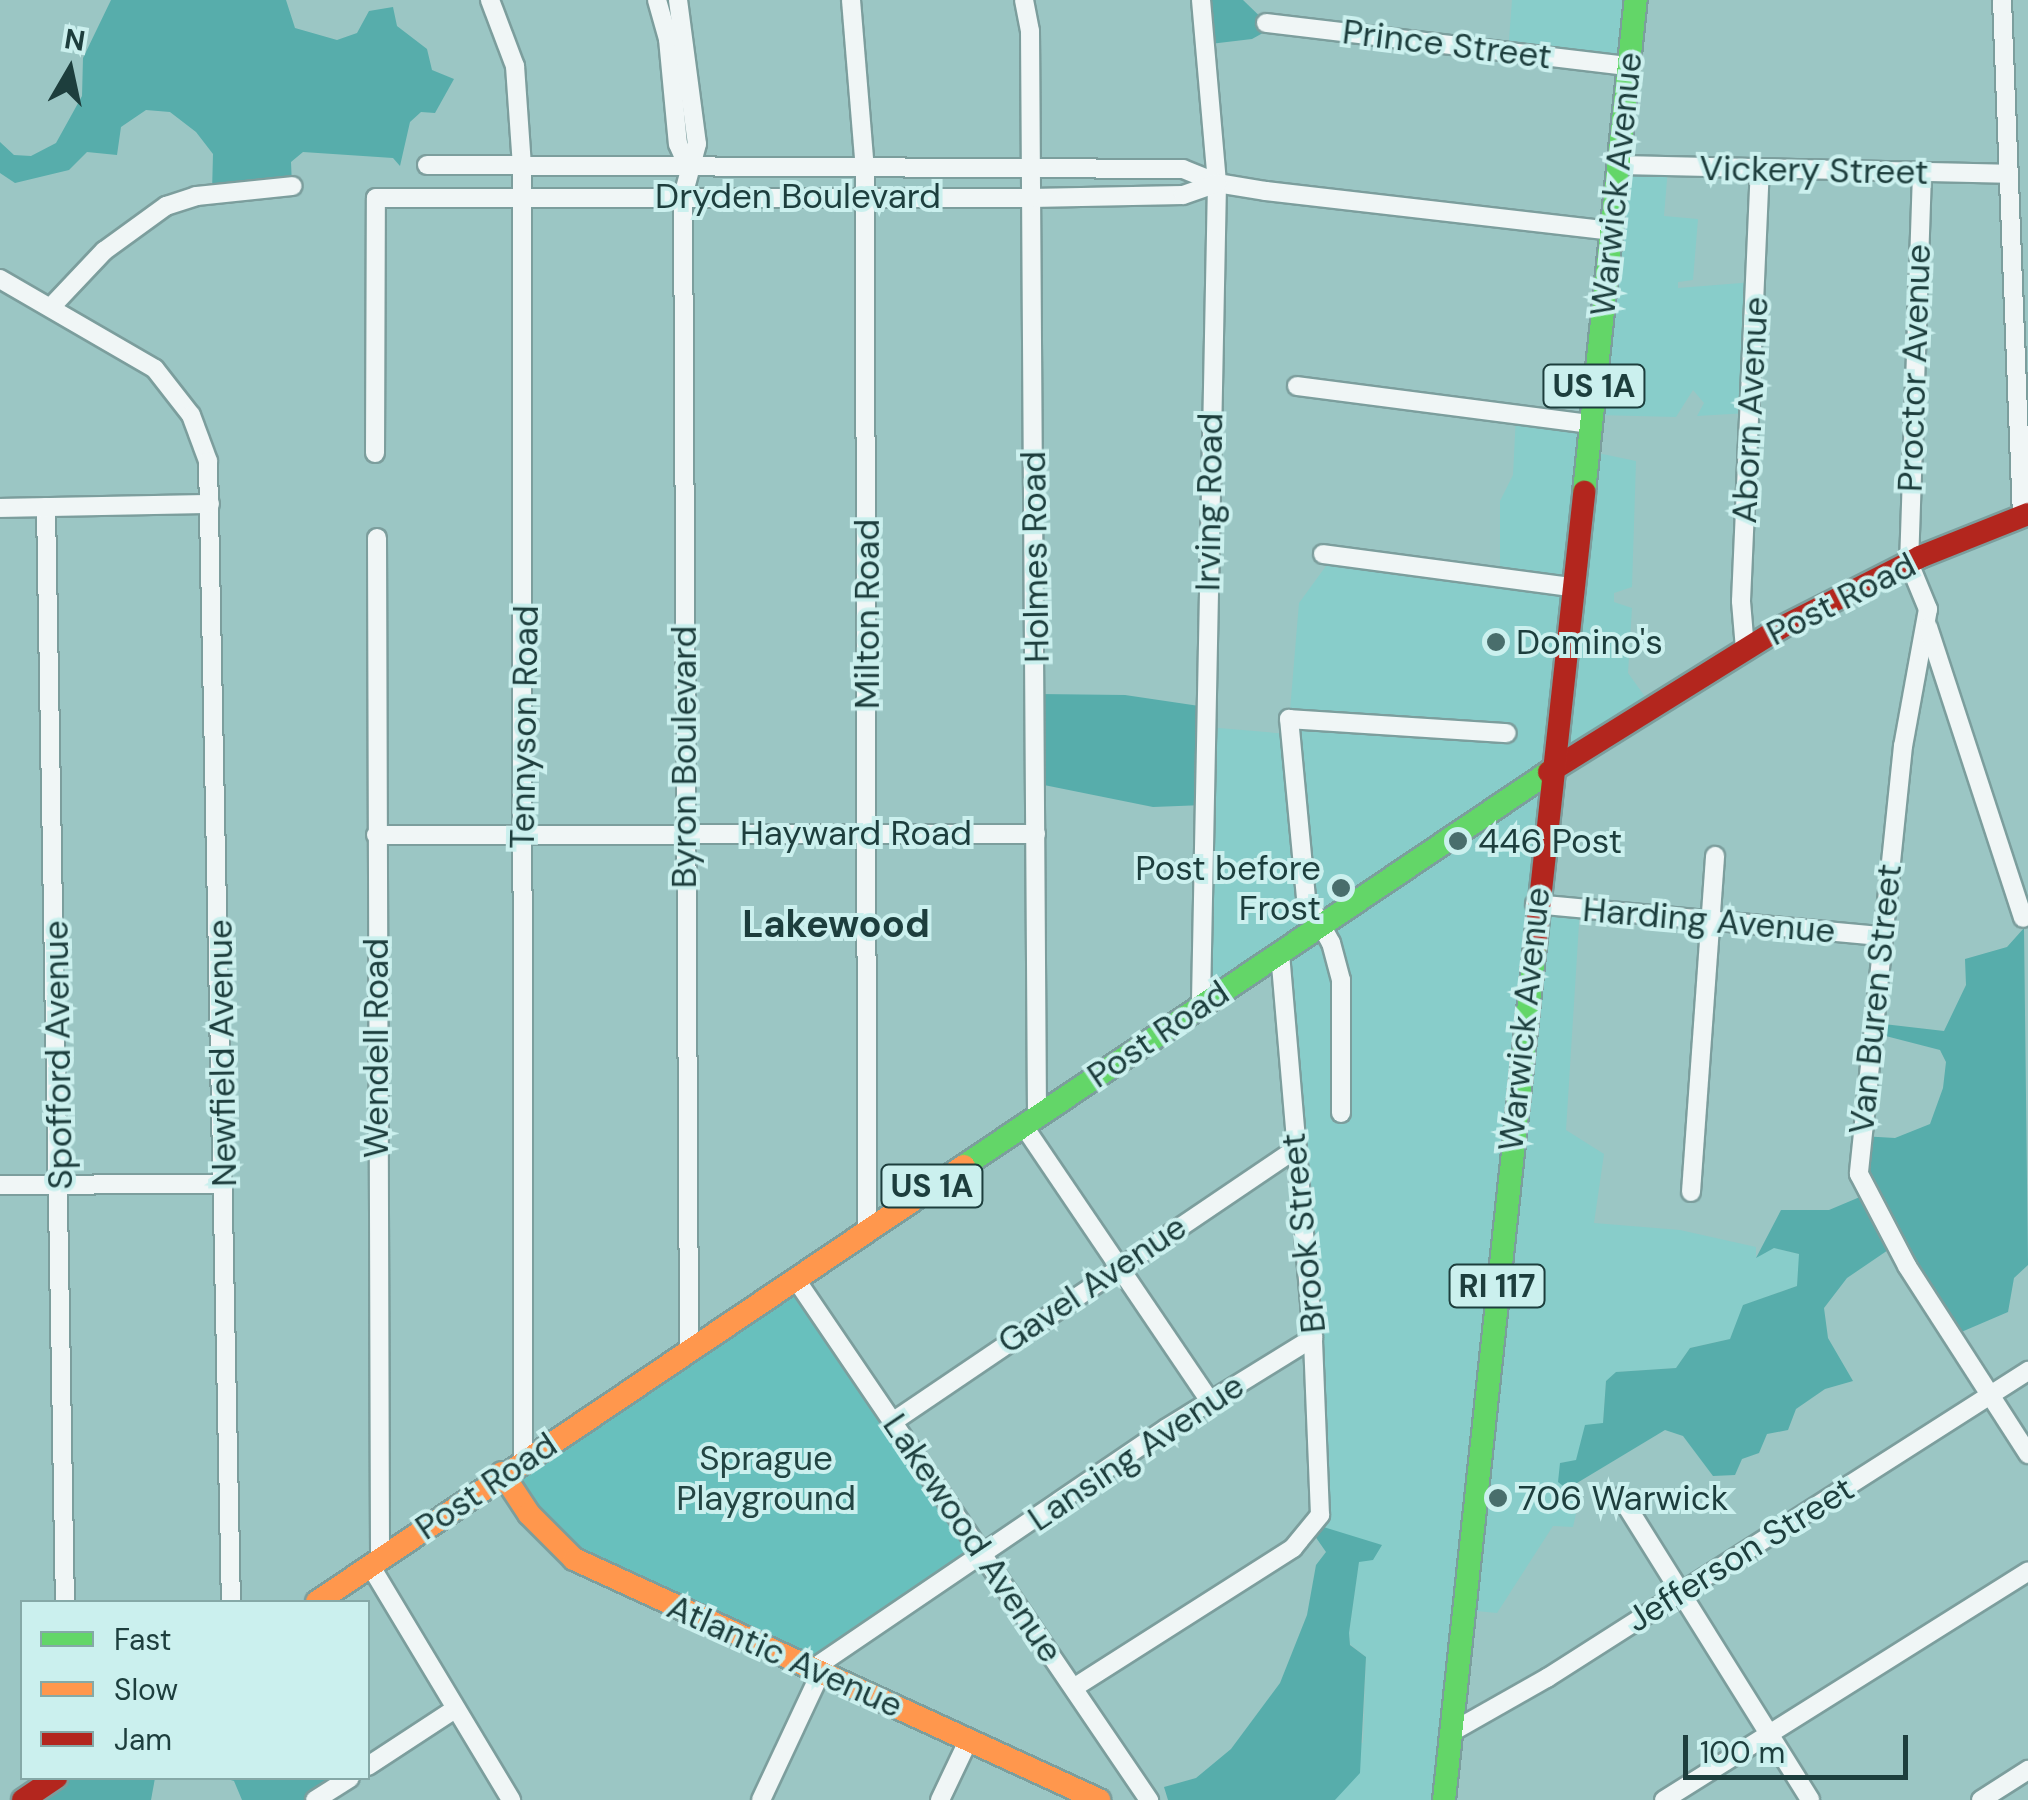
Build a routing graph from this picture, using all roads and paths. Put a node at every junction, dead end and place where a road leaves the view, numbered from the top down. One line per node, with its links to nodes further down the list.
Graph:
1 (490, 0): 14 (street, Tennyson Road)
2 (658, 0): 11 (street, Byron Boulevard)
3 (678, 0): 11 (street, Byron Boulevard)
4 (852, 0): 16 (street, Milton Road)
5 (1024, 0): 15 (street, Holmes Road)
6 (1201, 0): 20 (street, Irving Road)
7 (1636, 0): 10 (main road, Warwick Avenue / US 1A)
8 (2002, 0): 19 (street)
9 (1266, 24): 10 (street, Prince Street)
10 (1628, 66): 13 (main road, Warwick Avenue / US 1A)
11 (688, 164): 14 (street, Dryden Boulevard); 16 (street, Dryden Boulevard); 23 (street, Byron Boulevard)
12 (427, 165): 14 (street, Dryden Boulevard)
13 (1619, 165): 17 (street, Vickery Street); 26 (main road, Warwick Avenue / US 1A)
14 (522, 166): 22 (street, Tennyson Road)
15 (1030, 167): 16 (street, Dryden Boulevard); 20 (street, Dryden Boulevard); 25 (street, Holmes Road)
16 (865, 169): 24 (street, Milton Road)
17 (1760, 170): 18 (street, Vickery Street); 42 (street, Aborn Avenue)
18 (1922, 172): 19 (street, Vickery Street); 39 (street, Proctor Avenue)
19 (2008, 174): 29 (street)
20 (1217, 183): 25 (street, Dryden Boulevard); 26 (street, Dryden Boulevard); 57 (street, Irving Road)
21 (292, 186): 28 (street)
22 (522, 196): 23 (street, Dryden Boulevard); 32 (street, Dryden Boulevard); 49 (street, Tennyson Road)
23 (683, 196): 24 (street, Dryden Boulevard); 46 (street, Byron Boulevard)
24 (865, 197): 25 (street, Dryden Boulevard); 45 (street, Milton Road)
25 (1031, 198): 47 (street, Holmes Road)
26 (1612, 231): 31 (main road, Warwick Avenue / US 1A)
27 (0, 280): 28 (street, Newfield Avenue)
28 (52, 306): 33 (street, Newfield Avenue)
29 (2021, 337): 36 (street)
30 (1297, 386): 31 (street)
31 (1590, 424): 40 (main road, Warwick Avenue / US 1A)
32 (375, 453)
33 (210, 504): 34 (street); 62 (street, Newfield Avenue)
34 (46, 507): 35 (street); 61 (street, Spofford Avenue)
35 (0, 508)
36 (2025, 515): 39 (main road, Post Road)
37 (377, 538): 48 (street, Wendell Road)
38 (1323, 554): 40 (street)
39 (1909, 562): 41 (street, Van Buren Street); 42 (main road, Post Road)
40 (1571, 587): 44 (main road, Warwick Avenue / US 1A)
41 (1926, 622): 52 (street); 55 (street, Van Buren Street)
42 (1745, 649): 44 (main road, Post Road)
43 (1507, 734): 53 (street)
44 (1549, 772): 51 (main road, Warwick Avenue / RI 117); 53 (main road, Post Road / US 1A)
45 (864, 831): 46 (street, Hayward Road); 47 (street, Hayward Road); 65 (street, Milton Road)
46 (683, 834): 49 (street, Hayward Road); 69 (street, Byron Boulevard)
47 (1036, 834): 59 (street, Holmes Road)
48 (376, 835): 49 (street, Hayward Road); 79 (street, Wendell Road)
49 (522, 837): 75 (street, Tennyson Road)
50 (1715, 856): 54 (street)
51 (1536, 904): 54 (street, Harding Avenue); 88 (main road, Warwick Avenue / RI 117)
52 (2022, 918)
53 (1318, 923): 56 (main road, Post Road / US 1A); 58 (street)
54 (1709, 923): 55 (street, Harding Avenue); 64 (street)
55 (1882, 936): 71 (street, Van Buren Street)
56 (1280, 952): 57 (main road, Post Road / US 1A); 60 (street, Brook Street)
57 (1201, 1004): 59 (main road, Post Road / US 1A)
58 (1341, 1112)
59 (1030, 1120): 65 (main road, Post Road / US 1A); 66 (street)
60 (1294, 1150): 66 (street, Gavel Avenue); 68 (street, Brook Street)
61 (60, 1184): 62 (street); 63 (street); 82 (street, Spofford Avenue)
62 (223, 1184): 83 (street, Newfield Avenue)
63 (0, 1185)
64 (1691, 1192)
65 (868, 1229): 67 (main road, Post Road / US 1A)
66 (1119, 1266): 72 (street); 73 (street, Gavel Avenue)
67 (794, 1278): 69 (main road, Post Road / US 1A); 73 (street, Lakewood Avenue)
68 (1313, 1338): 72 (street, Lansing Avenue); 86 (street, Brook Street)
69 (689, 1350): 75 (main road, Post Road / US 1A)
70 (2028, 1372): 71 (street, Jefferson Street)
71 (1990, 1394): 74 (street, Van Buren Street); 81 (street, Jefferson Street)
72 (1209, 1400): 78 (street, Lansing Avenue)
73 (894, 1421): 78 (street, Lakewood Avenue)
74 (2028, 1454)
75 (523, 1460): 76 (main road, Post Road / US 1A)
76 (502, 1473): 79 (main road, Post Road / US 1A); 85 (main road, Atlantic Avenue)
77 (1621, 1497): 81 (street)
78 (984, 1554): 85 (street, Lansing Avenue); 86 (street, Lakewood Avenue)
79 (375, 1562): 84 (main road, Post Road / US 1A); 87 (street)
80 (2028, 1572): 89 (street)
81 (1681, 1588): 88 (street, Jefferson Street); 89 (street)
82 (65, 1600)
83 (230, 1600)
84 (320, 1600)
85 (816, 1672): 90 (main road, Atlantic Avenue); 98 (street)
86 (1074, 1688): 101 (street, Lakewood Avenue)
87 (454, 1709): 91 (street); 97 (street)
88 (1450, 1732): 102 (main road, Warwick Avenue / RI 117)
89 (1768, 1734): 103 (street); 104 (street)
90 (969, 1739): 99 (street); 100 (main road, Atlantic Avenue)
91 (370, 1765)
92 (2028, 1770): 105 (street)
93 (53, 1780): 95 (main road)
94 (347, 1780): 96 (street)
95 (23, 1800)
96 (315, 1800)
97 (511, 1800)
98 (761, 1800)
99 (940, 1800)
100 (1099, 1800)
101 (1148, 1800)
102 (1444, 1800)
103 (1664, 1800)
104 (1810, 1800)
105 (1980, 1800)

